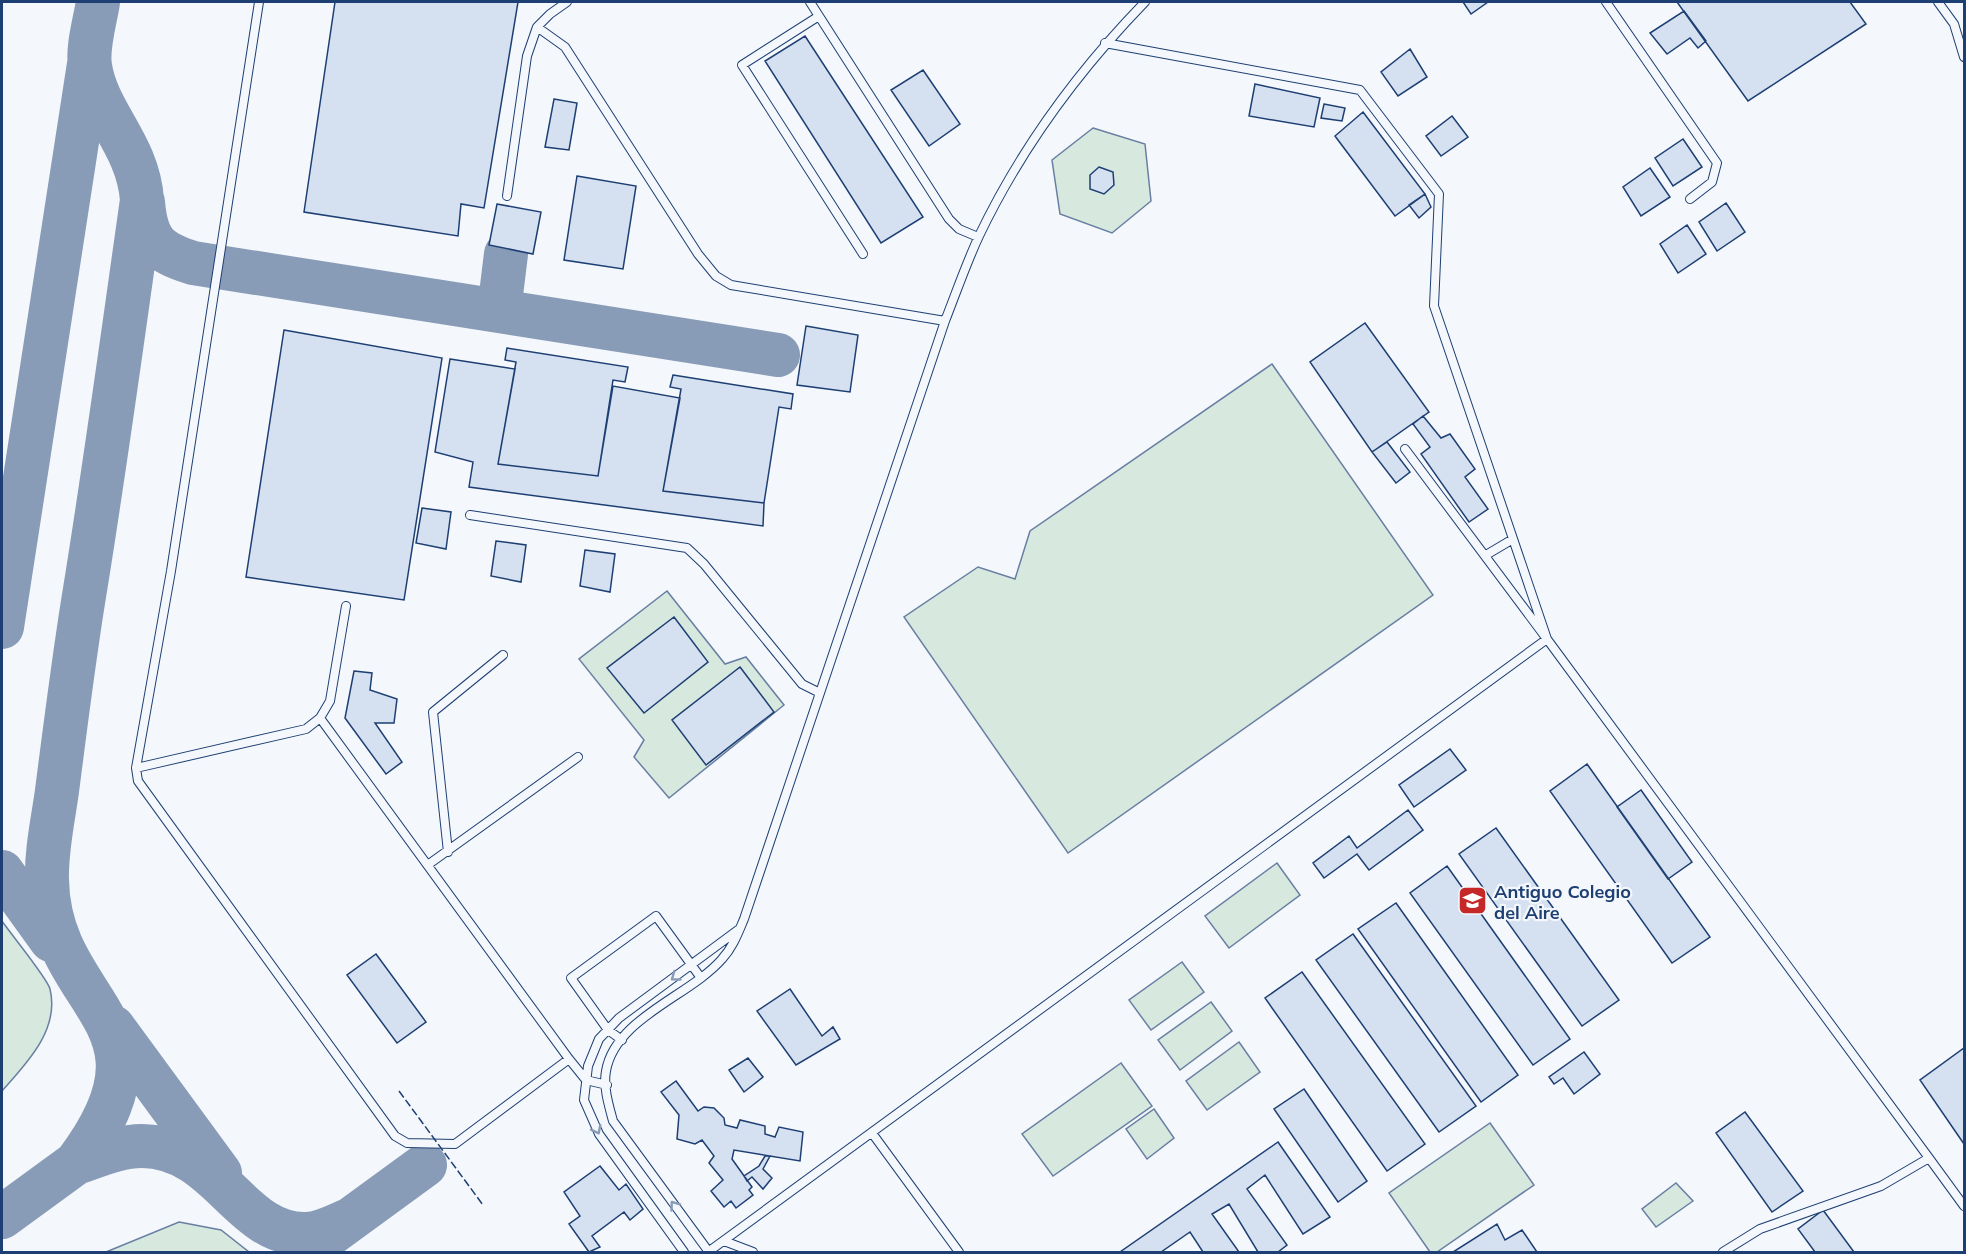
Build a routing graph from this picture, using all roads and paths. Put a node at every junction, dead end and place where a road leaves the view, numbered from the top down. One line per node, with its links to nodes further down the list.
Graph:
1 (259, 2): 26 (lane)
2 (567, 2): 8 (lane)
3 (810, 2): 7 (lane)
4 (1145, 2): 9 (lane)
5 (1606, 2): 12 (lane)
6 (1938, 2): 10 (lane)
7 (819, 15): 13 (lane); 14 (lane)
8 (537, 27): 11 (lane); 15 (lane)
9 (1105, 43): 13 (lane); 18 (lane)
10 (1965, 57)
11 (507, 196)
12 (1690, 199)
13 (978, 237): 15 (lane)
14 (863, 254)
15 (945, 321): 23 (lane)
16 (1405, 449): 19 (lane)
17 (470, 516): 23 (lane)
18 (1513, 539): 19 (lane); 21 (lane)
19 (1486, 555): 21 (lane)
20 (346, 606): 24 (lane)
21 (1547, 639): 37 (lane); 38 (lane)
22 (502, 655): 27 (lane)
23 (820, 693): 29 (lane)
24 (320, 718): 26 (lane); 28 (lane)
25 (578, 757): 27 (lane)
26 (136, 768): 34 (lane)
27 (448, 852): 28 (lane)
28 (429, 864): 34 (lane)
29 (739, 929): 30 (lane); 31 (lane)
30 (692, 965): 31 (lane); 32 (lane, one-way to 32); 32 (lane)
31 (701, 978): 33 (lane)
32 (608, 1030): 33 (lane); 35 (lane)
33 (622, 1040): 36 (lane)
34 (569, 1059): 35 (lane)
35 (586, 1080): 36 (lane); 41 (lane, one-way to 41)
36 (607, 1085): 42 (lane, one-way to 36)
37 (872, 1133): 40 (lane); 44 (lane)
38 (1929, 1158): 39 (lane); 45 (lane)
39 (1965, 1206)
40 (724, 1241): 42 (lane); 43 (lane)
41 (684, 1252)
42 (708, 1252)
43 (753, 1252)
44 (959, 1252)
45 (1723, 1252)

